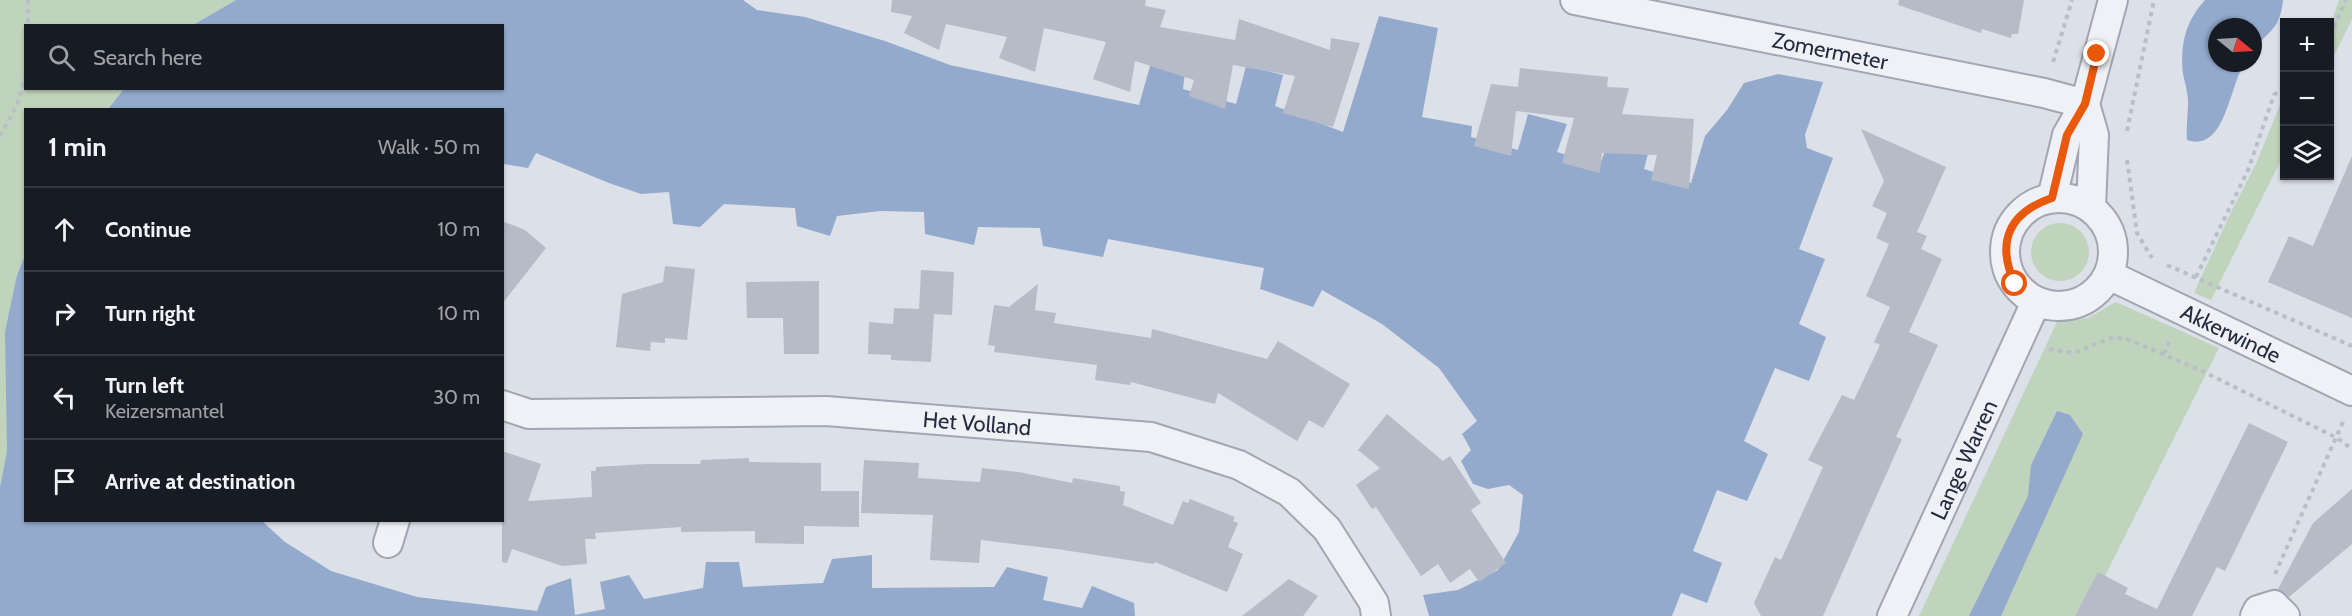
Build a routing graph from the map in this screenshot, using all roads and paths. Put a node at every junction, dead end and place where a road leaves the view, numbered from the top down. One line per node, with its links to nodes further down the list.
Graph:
1 (28, 0): 7 (path)
2 (1575, 0): 11 (street, Zomermeter)
3 (2072, 0): 11 (path)
4 (2113, 0): 12 (street)
5 (2154, 0): 14 (path)
6 (2346, 0): 8 (path)
7 (28, 24)
8 (2334, 26)
9 (24, 81): 13 (path)
10 (2280, 90): 19 (path)
11 (2044, 93): 12 (street, Zomermeter)
12 (2085, 104): 16 (street); 17 (street)
13 (0, 136)
14 (2127, 142)
15 (2127, 154): 19 (path)
16 (2052, 198): 17 (street); 20 (street)
17 (2091, 208): 18 (street)
18 (2109, 275): 20 (street); 21 (street, Akkerwinde)
19 (2196, 277): 21 (path); 23 (path)
20 (2036, 302): 22 (street, Lange Warren)
21 (2182, 311): 24 (street, Akkerwinde)
22 (2019, 340): 27 (path); 31 (street, Lange Warren)
23 (2352, 346)
24 (2352, 391)
25 (504, 406): 30 (street, Het Volland)
26 (2345, 418): 27 (path)
27 (2337, 438): 28 (path); 29 (path)
28 (2352, 449)
29 (2266, 614)
30 (1376, 616)
31 (1892, 616)

